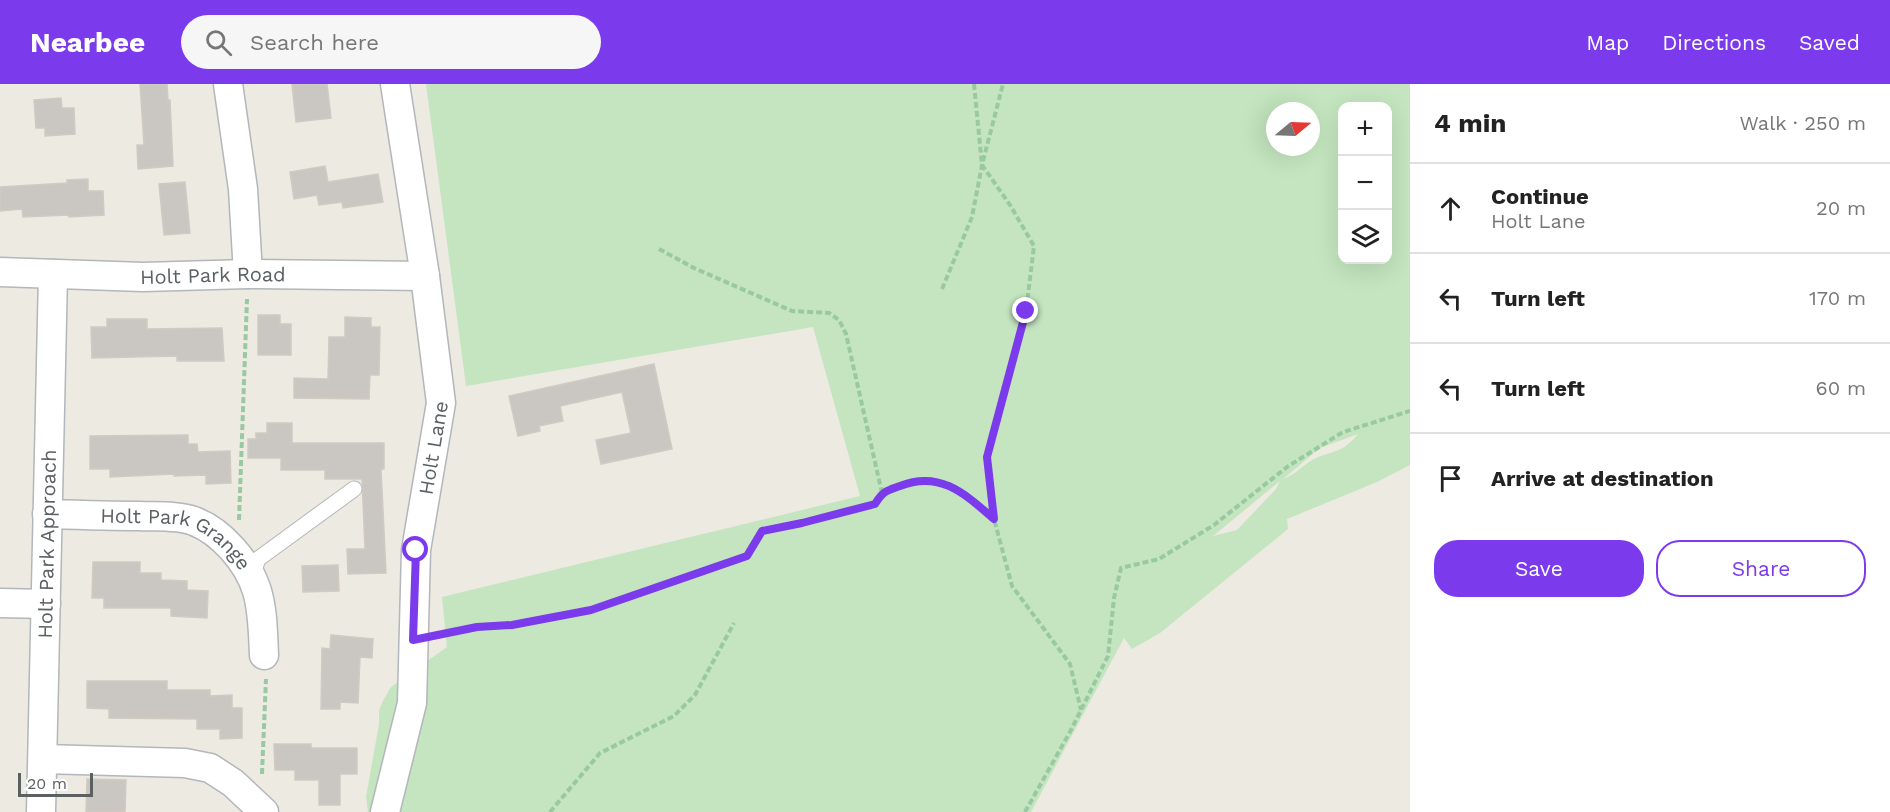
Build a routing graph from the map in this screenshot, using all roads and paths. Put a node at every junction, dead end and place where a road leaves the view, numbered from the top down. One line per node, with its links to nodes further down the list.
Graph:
1 (228, 84): 9 (street)
2 (395, 84): 10 (street, Holt Lane)
3 (974, 84): 5 (path)
4 (1003, 84): 5 (path)
5 (982, 165): 11 (path); 16 (path)
6 (659, 249): 14 (path)
7 (0, 272): 8 (street, Holt Park Road)
8 (53, 274): 9 (street, Holt Park Road); 15 (street, Holt Park Approach)
9 (248, 274): 10 (street, Holt Park Road); 17 (path)
10 (425, 276): 22 (street, Holt Lane)
11 (942, 289)
12 (1410, 411): 24 (path)
13 (354, 489): 18 (lane)
14 (882, 493): 16 (path); 22 (path)
15 (47, 514): 18 (street, Holt Park Grange); 20 (street, Holt Park Approach)
16 (994, 519): 24 (path)
17 (239, 527)
18 (251, 579): 23 (street, Holt Park Grange)
19 (0, 603): 20 (street)
20 (46, 604): 25 (street, Holt Park Approach)
21 (734, 623): 29 (path)
22 (413, 640): 28 (street, Holt Lane)
23 (264, 655): 26 (path)
24 (1081, 710): 30 (path)
25 (43, 759): 26 (street); 27 (street, Holt Park Approach)
26 (262, 811)
27 (41, 812)
28 (385, 812)
29 (550, 812)
30 (1025, 812)

